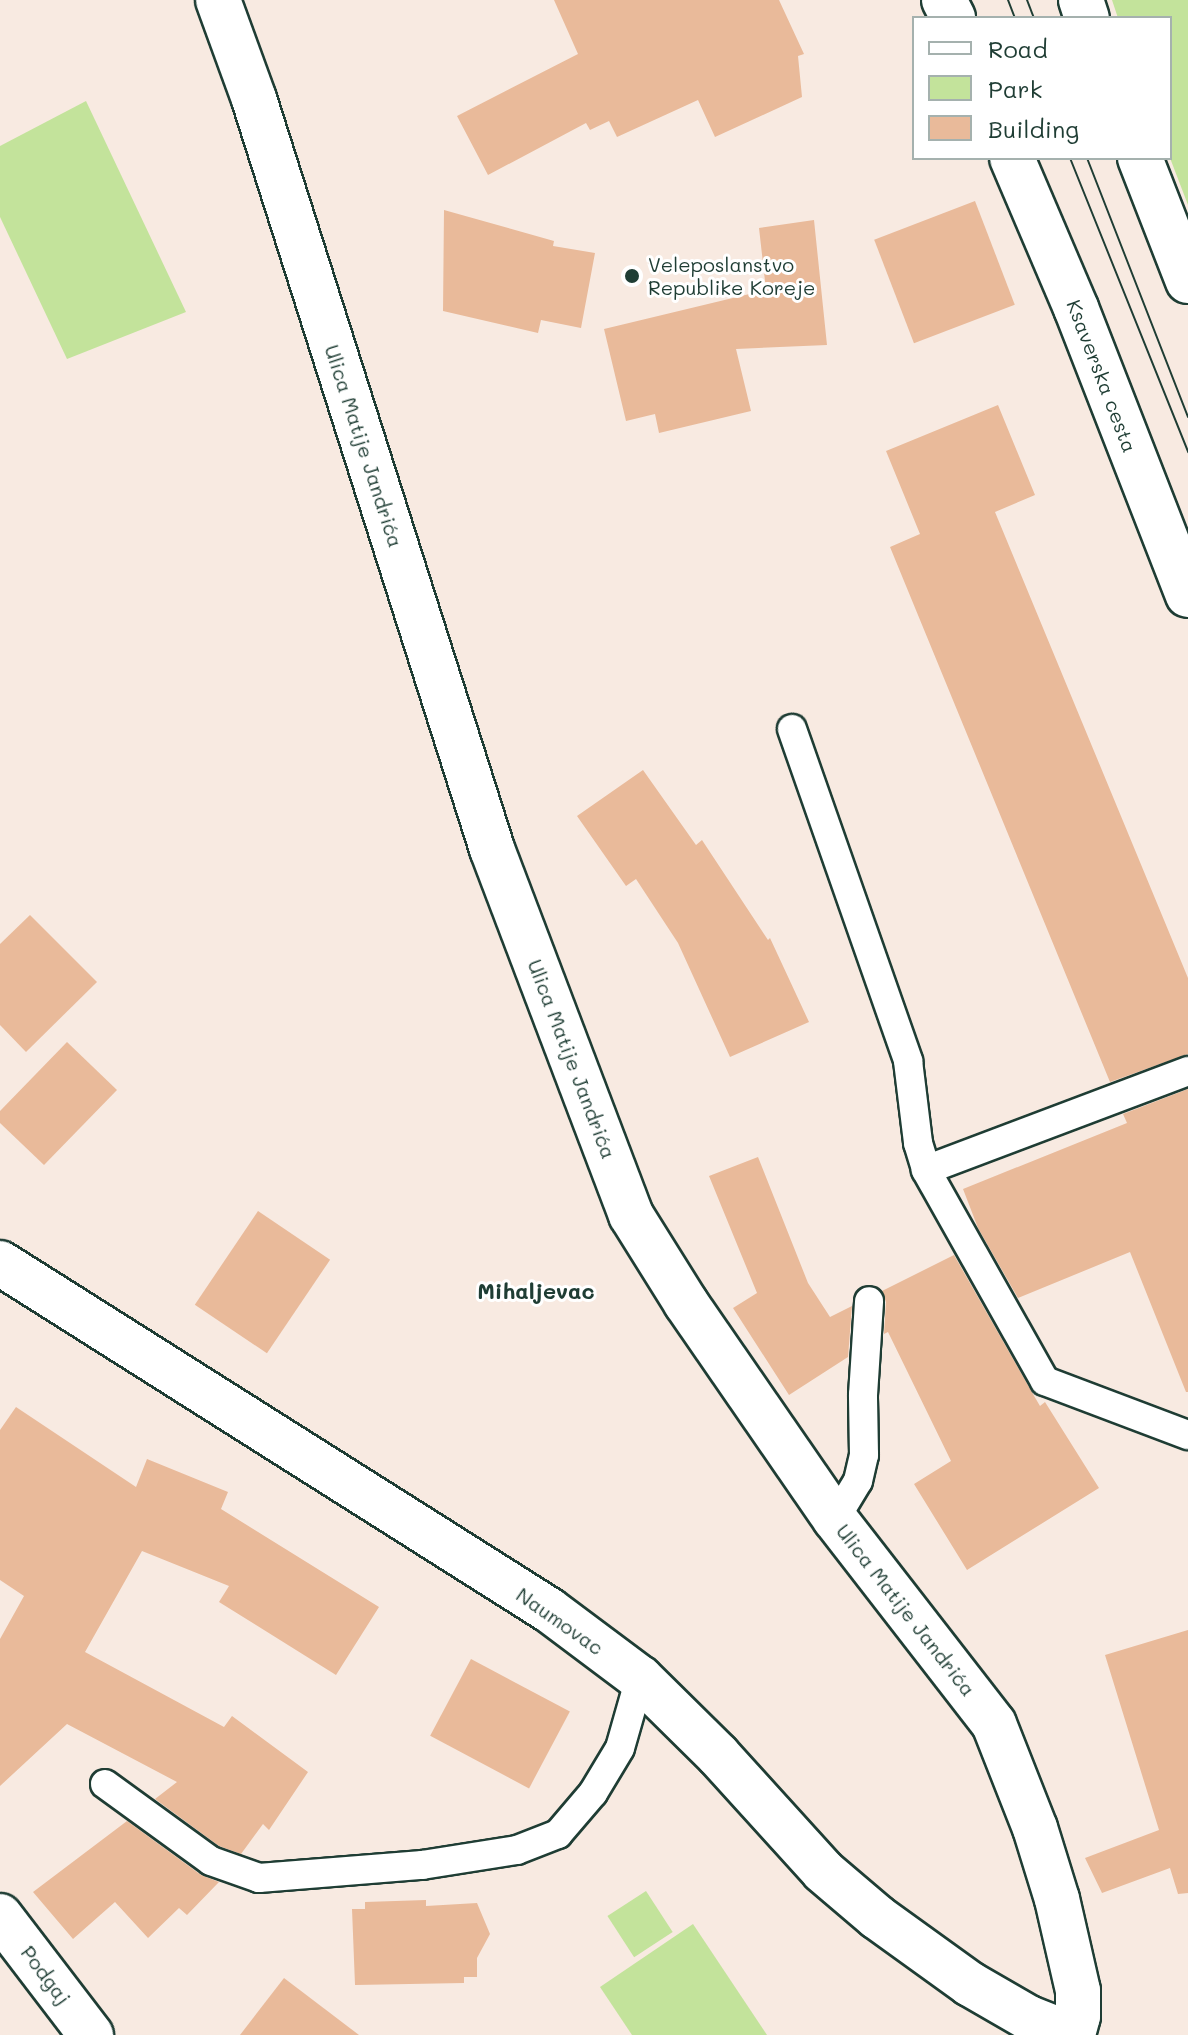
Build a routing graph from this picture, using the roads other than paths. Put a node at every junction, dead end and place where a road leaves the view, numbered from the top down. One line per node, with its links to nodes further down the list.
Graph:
1 (218, 0): 12 (street, Ulica Matije Jandrića)
2 (1013, 160): 5 (street, Ksaverska cesta)
3 (1141, 160): 4 (street)
4 (1188, 281)
5 (1188, 595)
6 (792, 729): 8 (lane)
7 (1188, 1071): 8 (lane)
8 (926, 1170): 11 (lane)
9 (0, 1263): 13 (street, Naumovac)
10 (869, 1301): 12 (lane)
11 (1188, 1435)
12 (835, 1519): 17 (street, Ulica Matije Jandrića)
13 (640, 1678): 14 (lane); 17 (street, Naumovac)
14 (105, 1784)
15 (0, 1916): 16 (street, Podgaj)
16 (91, 2035)
17 (1072, 2035)

